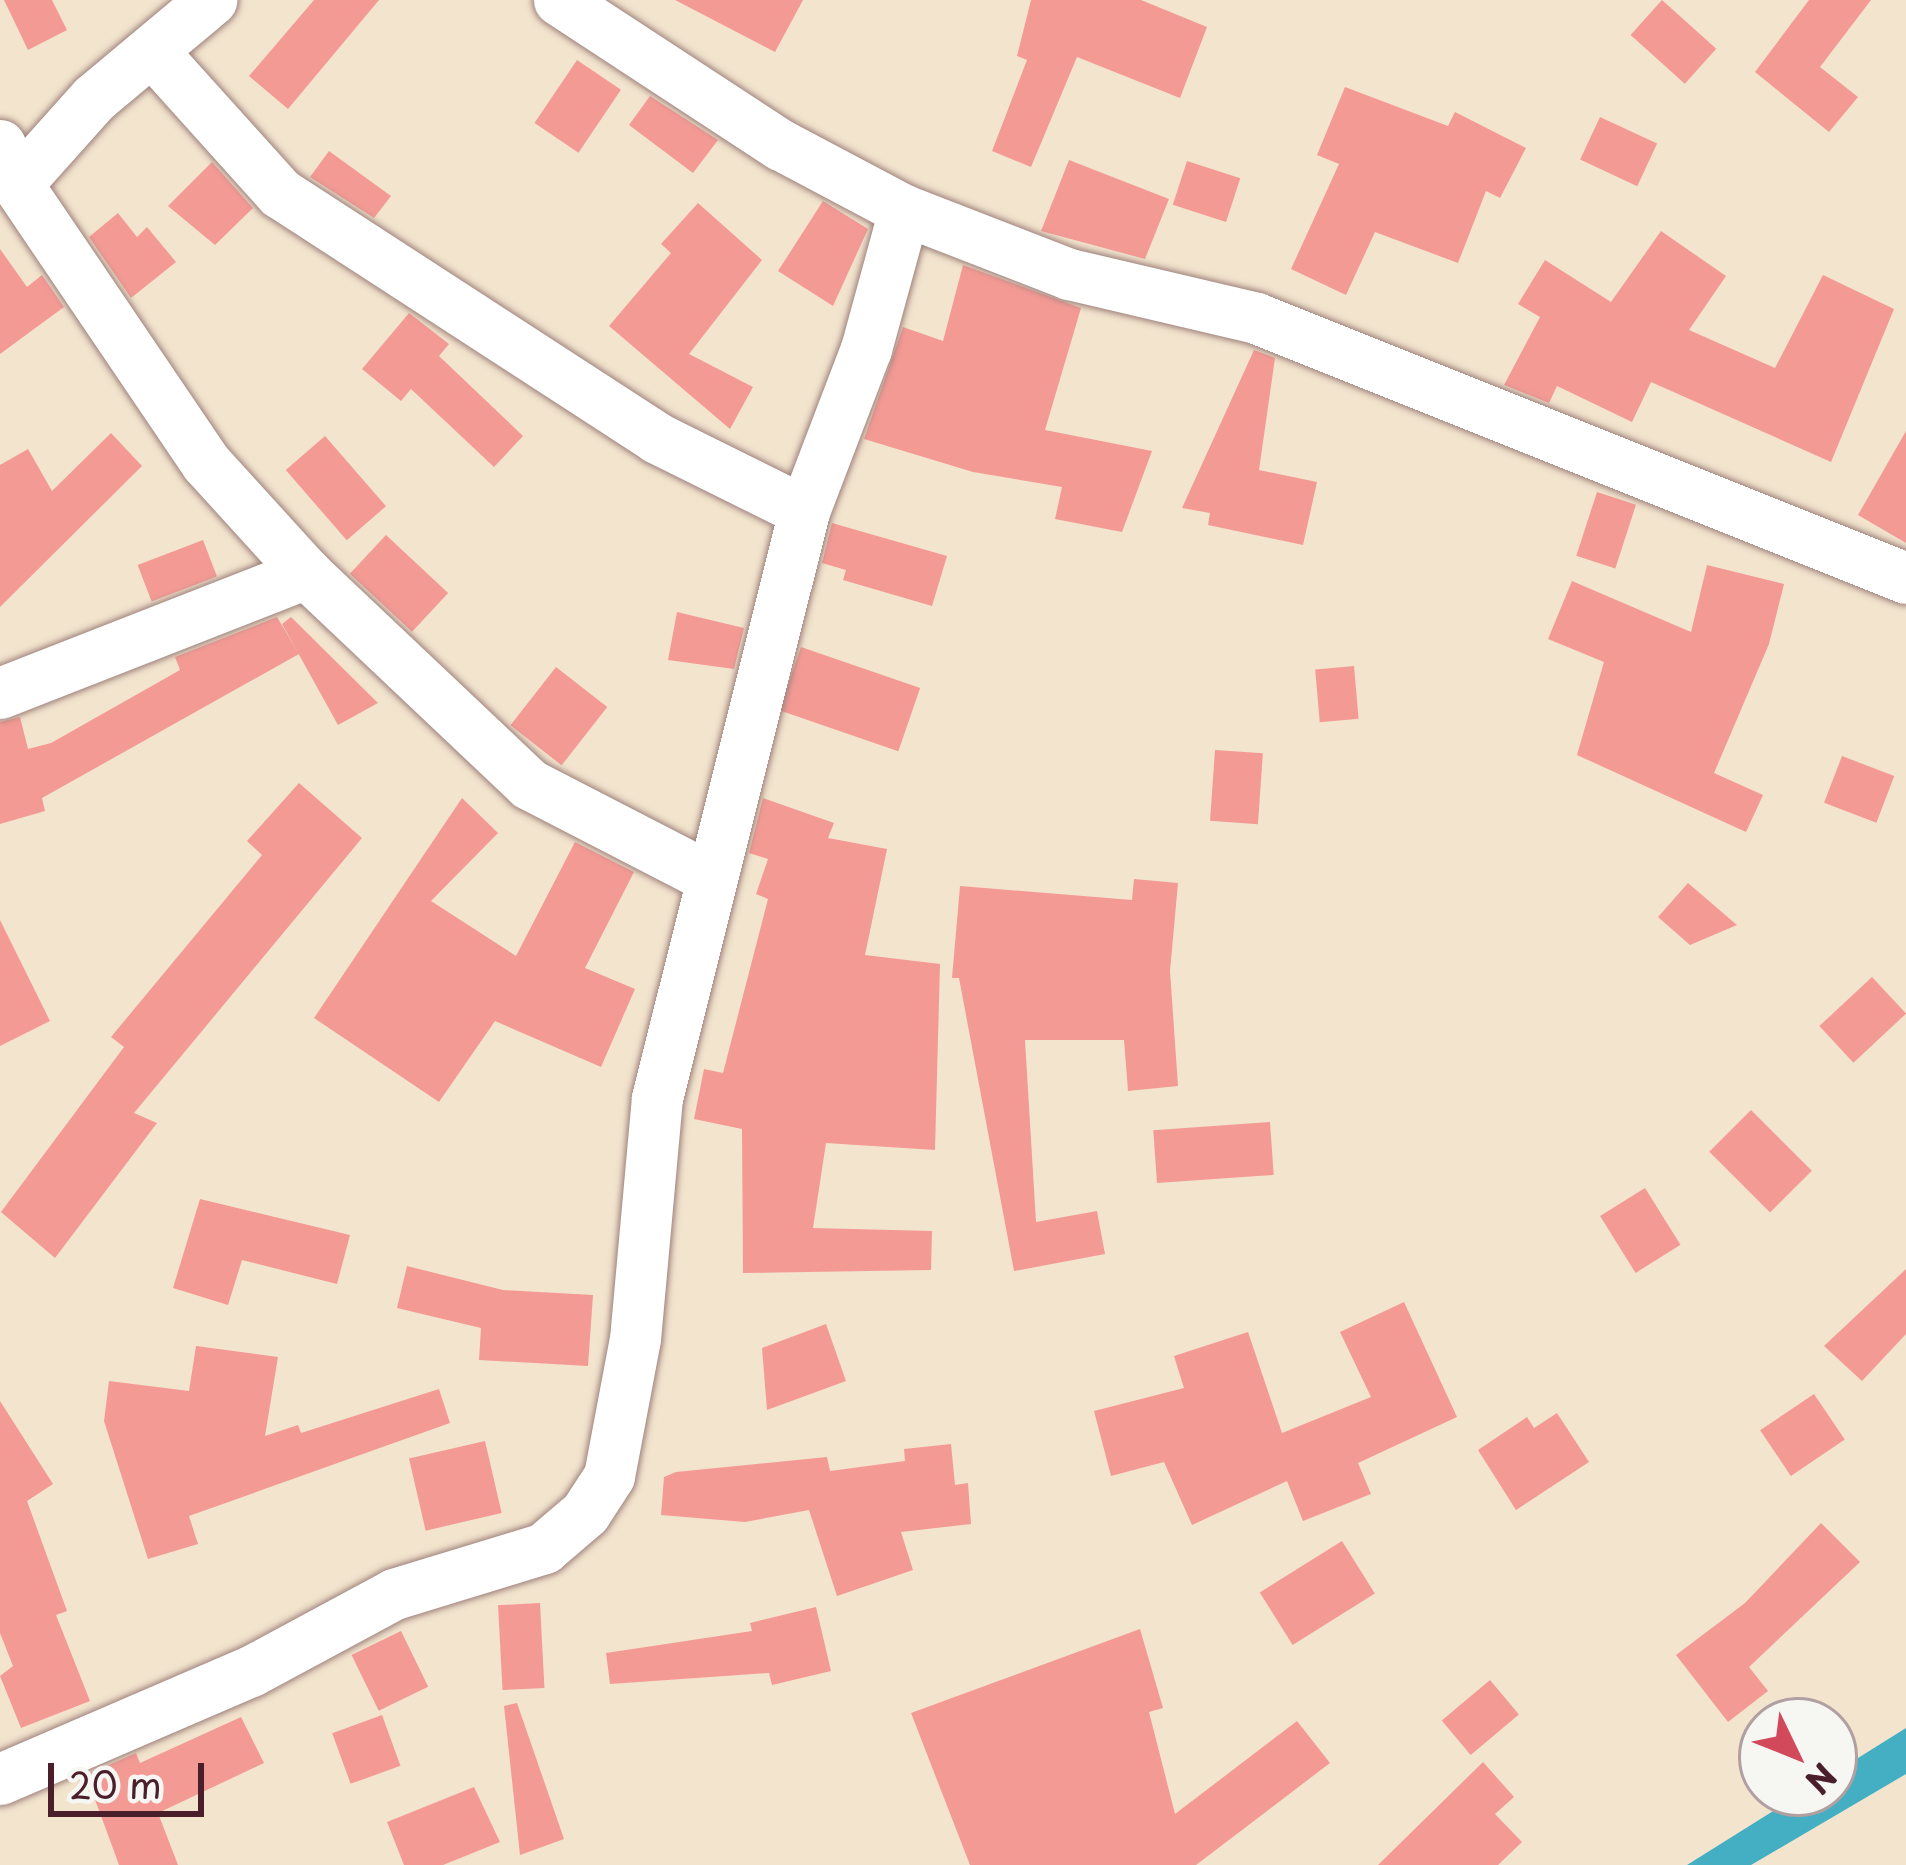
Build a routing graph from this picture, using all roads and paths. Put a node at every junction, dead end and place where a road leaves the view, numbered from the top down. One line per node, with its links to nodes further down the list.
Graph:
1 (211, 0): 3 (street)
2 (559, 0): 5 (street)
3 (152, 51): 4 (street); 6 (street)
4 (9, 165): 7 (street)
5 (904, 210): 6 (street); 8 (street)
6 (804, 511): 10 (street)
7 (306, 573): 9 (street); 10 (street)
8 (1906, 578)
9 (0, 692)
10 (709, 877): 11 (street)
11 (0, 1779)

